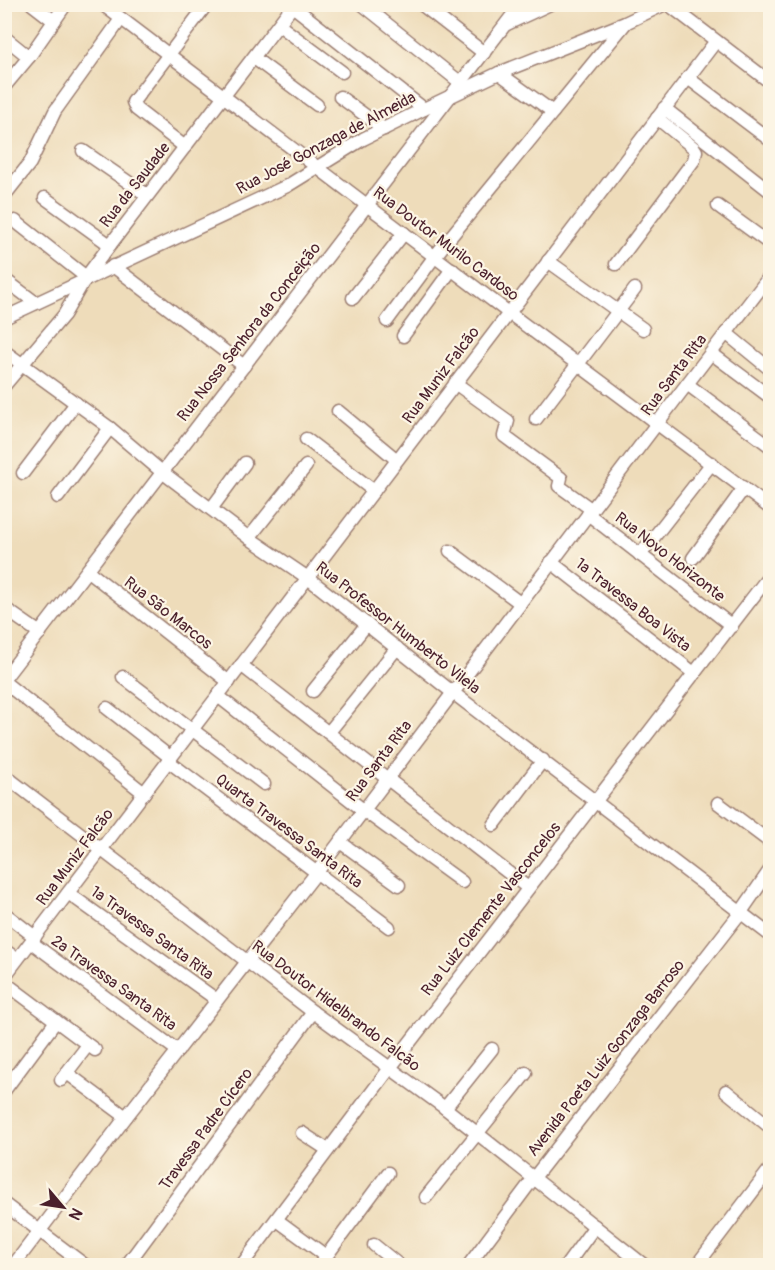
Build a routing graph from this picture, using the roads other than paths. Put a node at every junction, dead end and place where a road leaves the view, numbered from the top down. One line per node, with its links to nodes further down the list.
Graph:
1 (32, 4): 13 (street)
2 (66, 4): 13 (street)
3 (102, 4): 12 (street, Rua Doutor Murilo Cardoso)
4 (125, 4): 12 (street)
5 (207, 4): 20 (street)
6 (362, 4): 27 (street)
7 (421, 4): 19 (street)
8 (521, 4): 16 (street, Rua Nossa Senhora da Conceição)
9 (550, 4): 16 (street)
10 (667, 4): 14 (street, Rua José Gonzaga de Almeida); 18 (street)
11 (292, 5): 15 (street, Rua da Saudade); 33 (street)
12 (119, 17): 20 (street, Rua Doutor Murilo Cardoso); 43 (street)
13 (54, 21): 21 (street)
14 (625, 23): 24 (street, Rua José Gonzaga de Almeida); 34 (street)
15 (279, 25): 22 (street, Rua da Saudade); 23 (street)
16 (505, 25): 19 (street, Rua Nossa Senhora da Conceição)
17 (4, 37): 21 (street)
18 (716, 41): 25 (street, Rua Muniz Falcão); 26 (street)
19 (484, 53): 27 (street, Rua Nossa Senhora da Conceição)
20 (168, 55): 29 (street, Rua Doutor Murilo Cardoso); 38 (street)
21 (29, 57): 28 (street)
22 (254, 58): 29 (street, Rua da Saudade); 32 (street)
23 (342, 72)
24 (499, 73): 31 (street, Rua José Gonzaga de Almeida); 34 (street)
25 (688, 78): 35 (street, Rua Muniz Falcão); 37 (street)
26 (771, 82)
27 (460, 83): 31 (street, Rua Nossa Senhora da Conceição)
28 (5, 87)
29 (223, 96): 38 (street, Rua da Saudade); 40 (street, Rua Doutor Murilo Cardoso)
30 (340, 97): 36 (street)
31 (449, 98): 33 (street, Rua José Gonzaga de Almeida); 45 (street, Rua Nossa Senhora da Conceição)
32 (317, 105)
33 (424, 109): 36 (street, Rua José Gonzaga de Almeida)
34 (553, 111): 51 (street)
35 (661, 113): 41 (street); 52 (street, Rua Muniz Falcão); 53 (street)
36 (381, 127): 40 (street, Rua José Gonzaga de Almeida)
37 (771, 140)
38 (185, 147): 42 (street, Rua da Saudade)
39 (83, 151): 42 (street)
40 (317, 167): 45 (street, Rua Doutor Murilo Cardoso); 54 (street, Rua José Gonzaga de Almeida)
41 (771, 191)
42 (147, 195): 50 (street, Rua da Saudade)
43 (4, 196)
44 (45, 198): 50 (street)
45 (367, 205): 48 (street, Rua Doutor Murilo Cardoso); 73 (street, Rua Nossa Senhora da Conceição)
46 (718, 206): 49 (street)
47 (15, 221): 58 (street)
48 (404, 233): 51 (street, Rua Doutor Murilo Cardoso); 60 (street)
49 (771, 244)
50 (110, 245): 58 (street, Rua da Saudade)
51 (435, 256): 55 (street, Rua Doutor Murilo Cardoso); 65 (street)
52 (548, 261): 62 (street); 63 (street, Rua Muniz Falcão)
53 (616, 264)
54 (112, 266): 58 (street, Rua José Gonzaga de Almeida); 73 (street)
55 (452, 269): 63 (street, Rua Doutor Murilo Cardoso); 68 (street)
56 (771, 276): 67 (street, Rua Santa Rita)
57 (4, 279): 61 (street)
58 (85, 280): 61 (street, Rua José Gonzaga de Almeida); 71 (street, Rua da Saudade)
59 (635, 289): 62 (street)
60 (353, 298)
61 (36, 303): 64 (street, Rua José Gonzaga de Almeida)
62 (619, 312): 66 (street); 72 (street)
63 (508, 313): 72 (street, Rua Doutor Murilo Cardoso); 75 (street, Rua Muniz Falcão)
64 (4, 318)
65 (387, 321)
66 (643, 329)
67 (726, 333): 70 (street, Rua Santa Rita); 74 (street)
68 (403, 336)
69 (4, 351): 71 (street, Rua Professor Humberto Vilela)
70 (711, 353): 76 (street, Rua Santa Rita); 78 (street)
71 (23, 364): 77 (street, Rua da Saudade); 79 (street, Rua Professor Humberto Vilela)
72 (579, 364): 81 (street); 82 (street, Rua Doutor Murilo Cardoso)
73 (244, 366): 90 (street, Rua Nossa Senhora da Conceição)
74 (771, 369)
75 (455, 383): 86 (street, Rua Muniz Falcão); 97 (street, Rua Novo Horizonte)
76 (687, 384): 82 (street, Rua Santa Rita); 85 (street)
77 (4, 387)
78 (771, 397)
79 (76, 403): 83 (street, Rua Professor Humberto Vilela); 91 (street)
80 (338, 411): 86 (street)
81 (536, 419)
82 (658, 423): 88 (street, Rua Doutor Murilo Cardoso); 97 (street, Rua Santa Rita)
83 (110, 428): 90 (street, Rua Professor Humberto Vilela); 94 (street)
84 (306, 440): 93 (street)
85 (771, 446)
86 (397, 460): 93 (street, Rua Muniz Falcão)
87 (245, 463): 95 (street)
88 (712, 463): 92 (street, Rua Doutor Murilo Cardoso); 100 (street)
89 (306, 466): 98 (street)
90 (162, 472): 95 (street, Rua Professor Humberto Vilela); 103 (street, Rua Nossa Senhora da Conceição)
91 (23, 473)
92 (744, 488): 96 (street, Rua Doutor Murilo Cardoso); 101 (street)
93 (374, 491): 105 (street, Rua Muniz Falcão)
94 (58, 497)
95 (213, 505): 98 (street, Rua Professor Humberto Vilela)
96 (771, 508)
97 (589, 512): 100 (street, Rua Novo Horizonte); 102 (street, Rua Santa Rita)
98 (249, 538): 105 (street, Rua Professor Humberto Vilela)
99 (450, 551): 106 (street)
100 (640, 555): 109 (street, Rua Novo Horizonte)
101 (693, 558)
102 (551, 562): 106 (street, Rua Santa Rita); 113 (street, 1ª Travessa Boa Vista)
103 (88, 571): 110 (street, Rua Nossa Senhora da Conceição); 116 (street, Rua São Marcos)
104 (771, 575): 109 (street, Rua Luiz Clemente Vasconcelos)
105 (308, 578): 108 (street, Rua Professor Humberto Vilela); 112 (street, Rua Muniz Falcão)
106 (520, 603): 118 (street, Rua Santa Rita)
107 (4, 608): 110 (street)
108 (367, 624): 111 (street, Rua Professor Humberto Vilela); 117 (street)
109 (732, 626): 113 (street, Rua Luiz Clemente Vasconcelos)
110 (40, 633): 115 (street, Rua Nossa Senhora da Conceição)
111 (397, 648): 118 (street, Rua Professor Humberto Vilela); 122 (street)
112 (241, 665): 116 (street, Rua Muniz Falcão); 122 (street)
113 (695, 674): 129 (street, Rua Luiz Clemente Vasconcelos)
114 (123, 677): 121 (street)
115 (4, 681): 128 (street)
116 (229, 682): 119 (street, Rua Muniz Falcão)
117 (313, 691)
118 (452, 692): 124 (street, Rua Professor Humberto Vilela); 126 (street, Rua Santa Rita)
119 (218, 696): 121 (street, Rua Muniz Falcão); 131 (street)
120 (107, 708): 123 (street)
121 (193, 729): 123 (street, Rua Muniz Falcão); 127 (street)
122 (329, 732): 126 (street)
123 (170, 760): 128 (street, Rua Muniz Falcão); 137 (street, Quarta Travessa Santa Rita)
124 (543, 760): 129 (street, Rua Professor Humberto Vilela); 132 (street)
125 (4, 775): 135 (street, Rua Doutor Hidelbrando Falcão)
126 (388, 778): 131 (street, Rua Santa Rita); 140 (street)
127 (264, 784)
128 (144, 793): 135 (street, Rua Muniz Falcão)
129 (596, 801): 140 (street, Rua Luiz Clemente Vasconcelos); 142 (street, Rua Professor Humberto Vilela)
130 (718, 802): 134 (street)
131 (363, 810): 133 (street, Rua Santa Rita); 138 (street)
132 (494, 825)
133 (340, 842): 137 (street, Rua Santa Rita); 139 (street)
134 (771, 842)
135 (102, 849): 141 (street, Rua Muniz Falcão); 149 (street, Rua Doutor Hidelbrando Falcão)
136 (771, 870): 142 (street, Avenida Poeta Luiz Gonzaga Barroso)
137 (317, 872): 144 (street, Quarta Travessa Santa Rita); 149 (street, Rua Santa Rita)
138 (462, 882)
139 (399, 885)
140 (528, 888): 157 (street, Rua Luiz Clemente Vasconcelos)
141 (69, 893): 146 (street, Rua Muniz Falcão); 152 (street, 1ª Travessa Santa Rita)
142 (741, 912): 145 (street, Rua Professor Humberto Vilela); 169 (street, Avenida Poeta Luiz Gonzaga Barroso)
143 (4, 913): 146 (street, 2ª Travessa Santa Rita)
144 (389, 927)
145 (771, 935)
146 (33, 940): 148 (street, Rua Muniz Falcão); 156 (street, 2ª Travessa Santa Rita)
147 (4, 950): 148 (street)
148 (17, 959): 150 (street, Rua Muniz Falcão)
149 (247, 961): 152 (street, Rua Santa Rita); 153 (street, Rua Doutor Hidelbrando Falcão)
150 (4, 977)
151 (4, 982): 154 (street)
152 (217, 1000): 156 (street, Rua Santa Rita)
153 (313, 1012): 157 (street, Rua Doutor Hidelbrando Falcão); 179 (street, Travessa Padre Cícero)
154 (56, 1021): 159 (street); 162 (street)
155 (492, 1049): 161 (street)
156 (178, 1051): 162 (street, Rua Santa Rita)
157 (390, 1068): 161 (street, Rua Doutor Hidelbrando Falcão); 166 (street, Rua Luiz Clemente Vasconcelos)
158 (526, 1073): 165 (street)
159 (4, 1091)
160 (726, 1092): 163 (street)
161 (445, 1108): 165 (street, Rua Doutor Hidelbrando Falcão)
162 (126, 1117): 174 (street, Rua Santa Rita)
163 (771, 1126)
164 (302, 1133): 166 (street)
165 (478, 1134): 169 (street, Rua Doutor Hidelbrando Falcão); 170 (street)
166 (328, 1150): 172 (street, Rua Luiz Clemente Vasconcelos)
167 (771, 1169): 185 (street)
168 (388, 1173): 176 (street)
169 (533, 1179): 173 (street, Rua Doutor Hidelbrando Falcão); 182 (street, Avenida Poeta Luiz Gonzaga Barroso)
170 (426, 1197)
171 (4, 1204): 174 (street)
172 (282, 1223): 176 (street); 180 (street, Rua Luiz Clemente Vasconcelos)
173 (595, 1226): 183 (street); 184 (street, Rua Doutor Hidelbrando Falcão)
174 (41, 1231): 177 (street, Rua Santa Rita); 178 (street)
175 (374, 1245): 181 (street)
176 (323, 1261)
177 (13, 1266)
178 (86, 1266)
179 (126, 1266)
180 (241, 1266)
181 (400, 1266)
182 (468, 1266)
183 (566, 1266)
184 (645, 1266)
185 (696, 1266)

